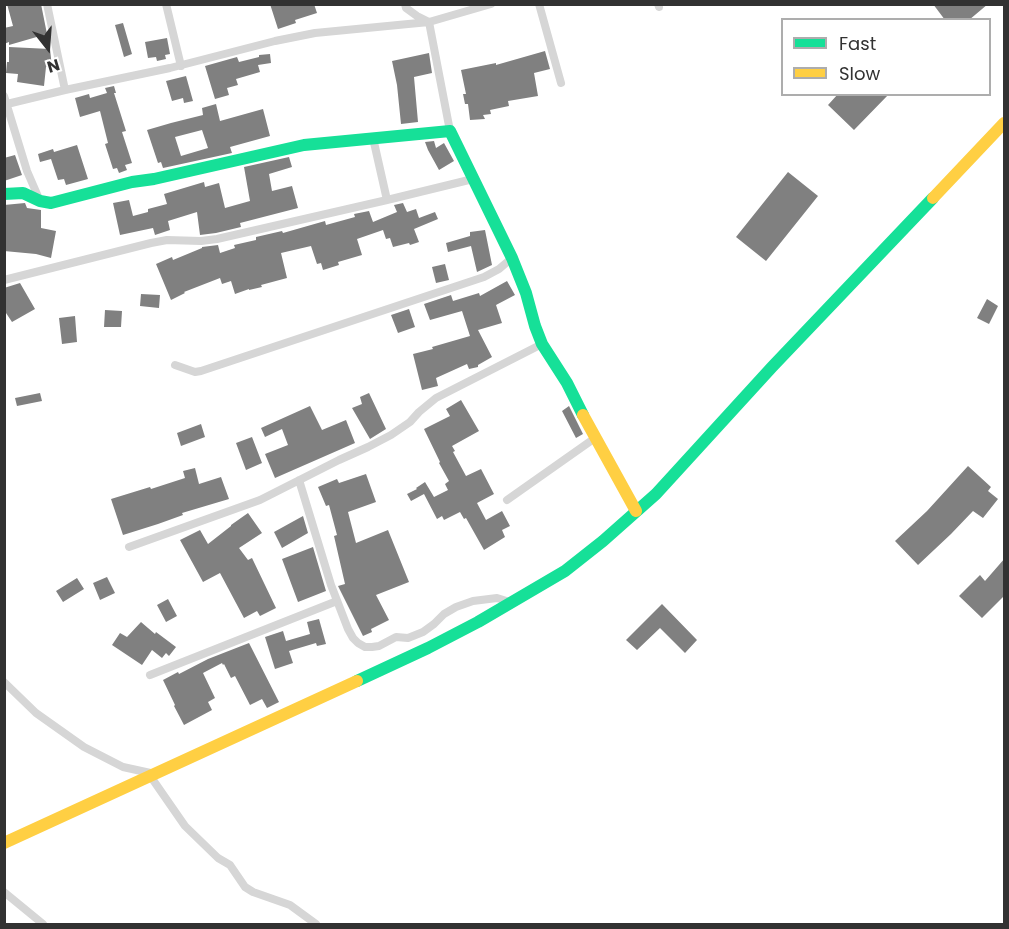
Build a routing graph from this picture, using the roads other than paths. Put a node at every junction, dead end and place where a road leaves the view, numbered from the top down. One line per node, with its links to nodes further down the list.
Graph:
1 (47, 4): 9 (street)
2 (166, 4): 7 (street)
3 (405, 4): 6 (street)
4 (491, 4): 6 (street)
5 (539, 4): 8 (street)
6 (429, 22): 7 (street); 12 (street)
7 (181, 66): 9 (street)
8 (561, 83)
9 (65, 90): 10 (street)
10 (6, 100): 17 (street)
11 (1005, 123): 25 (main road)
12 (450, 131): 13 (main road); 14 (main road)
13 (373, 138): 16 (street); 17 (main road)
14 (473, 179): 16 (street); 18 (main road)
15 (4, 194): 17 (main road)
16 (387, 200): 19 (street)
17 (40, 201)
18 (512, 258): 20 (main road); 21 (street)
19 (4, 280)
20 (542, 344): 22 (main road); 23 (street)
21 (175, 364)
22 (595, 438): 24 (street); 25 (main road)
23 (298, 480): 26 (street); 27 (street)
24 (507, 500)
25 (636, 511): 28 (main road)
26 (129, 547)
27 (337, 601): 28 (street); 29 (street)
28 (513, 603): 32 (main road)
29 (150, 675)
30 (4, 682): 31 (street)
31 (123, 767): 32 (street); 33 (street)
32 (153, 776): 33 (main road); 37 (street)
33 (128, 787): 34 (main road)
34 (4, 843)
35 (4, 892): 36 (street)
36 (43, 924)
37 (315, 924)

